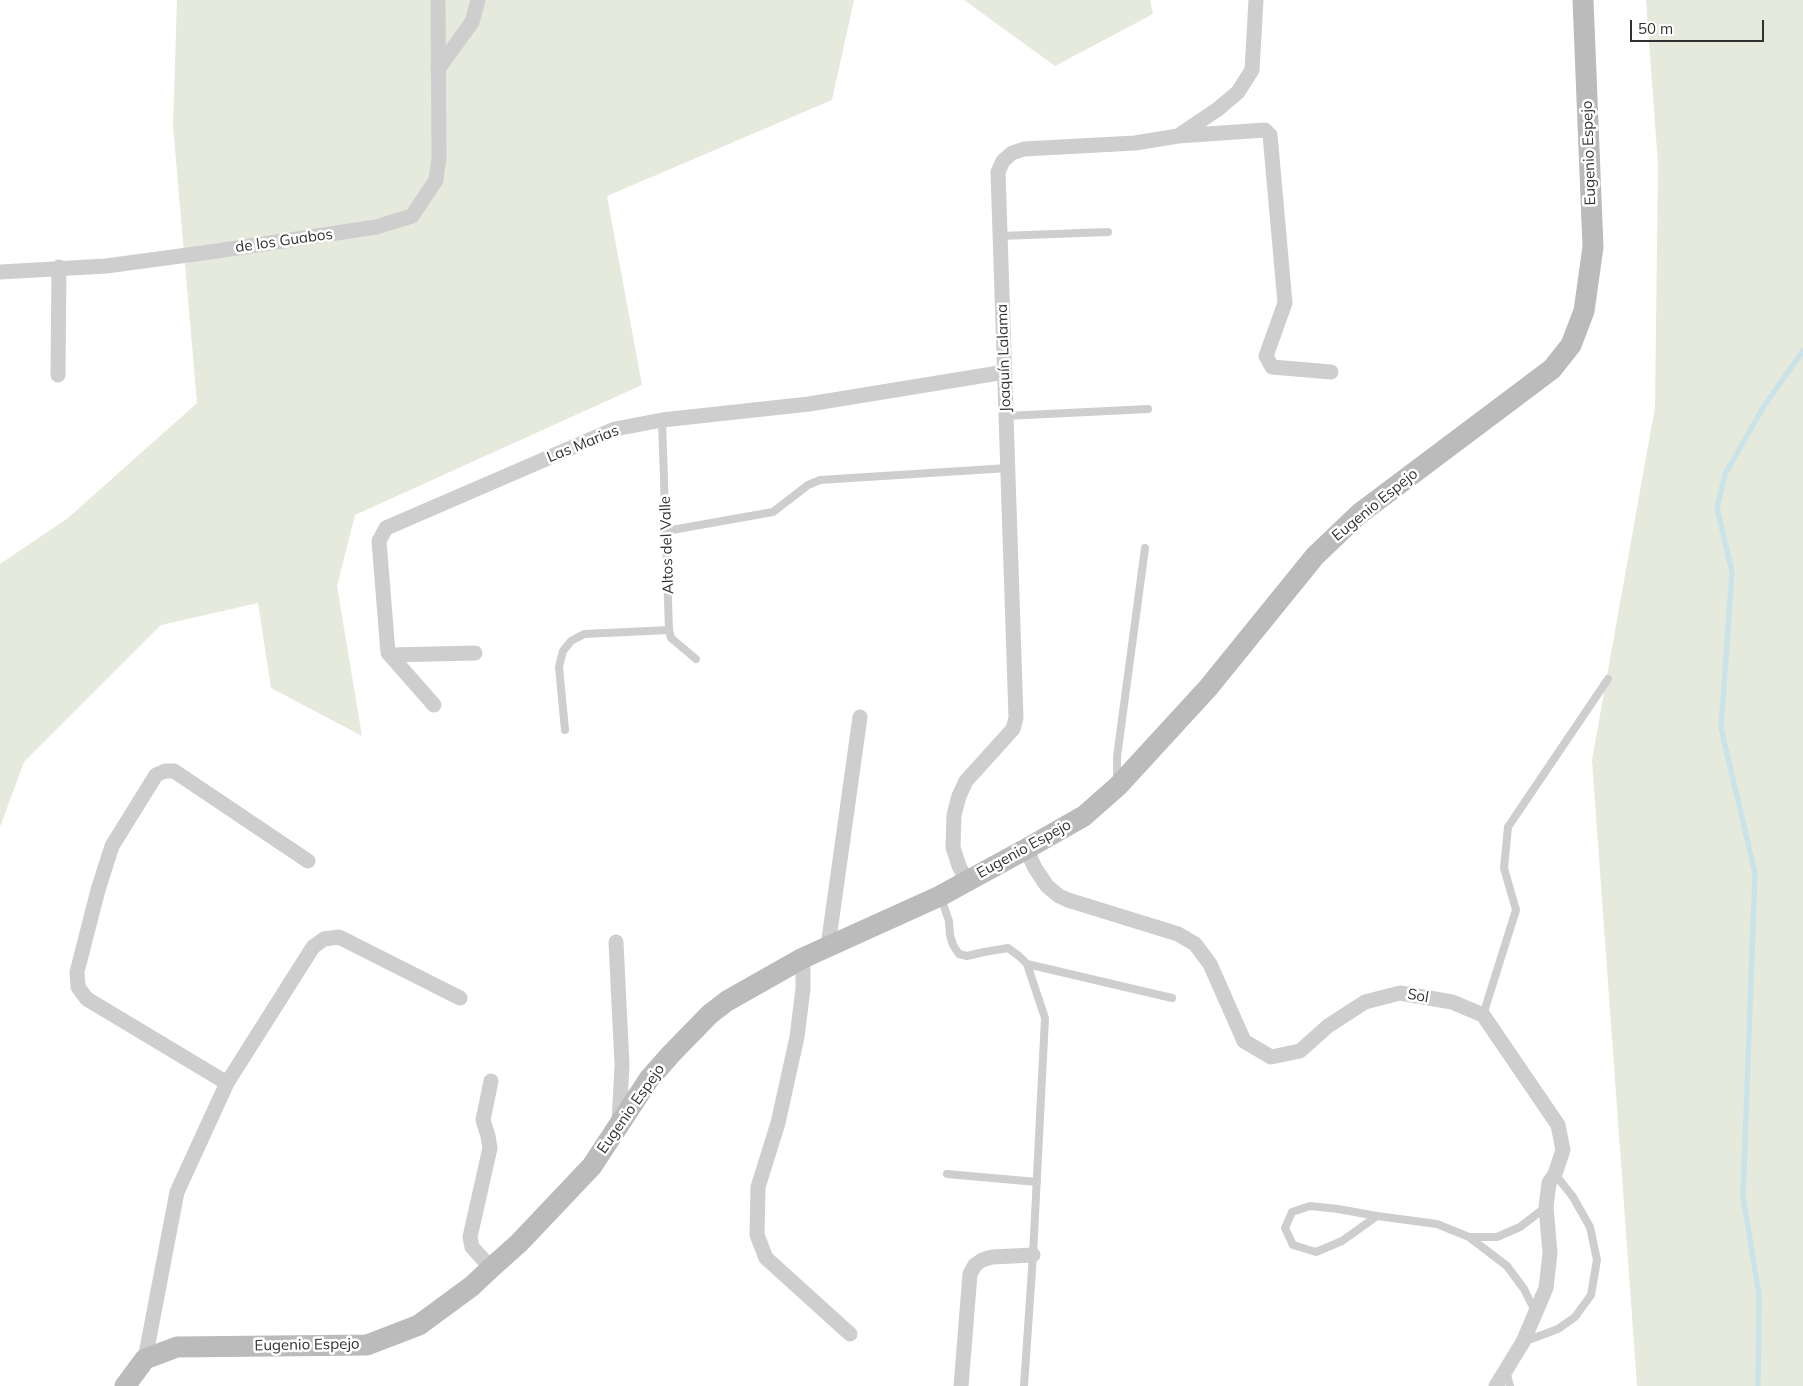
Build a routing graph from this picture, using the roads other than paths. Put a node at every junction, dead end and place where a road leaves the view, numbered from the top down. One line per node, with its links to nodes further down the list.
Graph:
1 (438, 0): 5 (street, de los Guabos)
2 (478, 0): 5 (street)
3 (1256, 0): 6 (street, Joaquín Lalama)
4 (1583, 0): 28 (street, Eugenio Espejo)
5 (438, 69): 9 (street, de los Guabos)
6 (1178, 136): 8 (street, Joaquín Lalama); 12 (street)
7 (1108, 232): 8 (lane)
8 (1000, 236): 11 (street, Joaquín Lalama)
9 (58, 267): 10 (street, de los Guabos); 13 (street)
10 (0, 272)
11 (1005, 372): 15 (street, Joaquín Lalama); 16 (street, Las Marias)
12 (1331, 372)
13 (58, 375)
14 (1148, 409): 15 (lane)
15 (1006, 416): 17 (street, Joaquín Lalama)
16 (662, 420): 18 (lane, Altos del Valle); 22 (street, Las Marias)
17 (1008, 468): 18 (lane); 31 (street, Joaquín Lalama)
18 (666, 531): 20 (lane, Altos del Valle)
19 (1145, 548): 28 (lane)
20 (669, 630): 23 (lane); 27 (lane)
21 (475, 653): 22 (street)
22 (390, 655): 25 (street)
23 (696, 659)
24 (1608, 679): 39 (lane)
25 (434, 705)
26 (860, 717): 34 (street)
27 (565, 730)
28 (1118, 786): 29 (street, Eugenio Espejo)
29 (1026, 849): 31 (street, Eugenio Espejo); 39 (street, Sol)
30 (308, 860): 41 (street)
31 (966, 882): 32 (street, Eugenio Espejo)
32 (940, 896): 34 (street, Eugenio Espejo); 36 (lane)
33 (616, 942): 42 (street)
34 (828, 946): 35 (street, Eugenio Espejo)
35 (803, 958): 42 (street, Eugenio Espejo); 52 (street)
36 (1027, 964): 38 (lane); 45 (lane)
37 (460, 998): 41 (street)
38 (1172, 998)
39 (1482, 1015): 44 (street)
40 (491, 1081): 50 (street)
41 (227, 1083): 54 (street)
42 (619, 1124): 50 (street, Eugenio Espejo)
43 (947, 1174): 45 (lane)
44 (1556, 1174): 46 (street); 53 (lane)
45 (1037, 1182): 49 (lane)
46 (1546, 1207): 48 (lane); 51 (street)
47 (1377, 1216): 47 (lane); 48 (lane)
48 (1469, 1237): 51 (lane)
49 (1033, 1255): 57 (street); 58 (lane)
50 (491, 1268): 54 (street, Eugenio Espejo)
51 (1535, 1312): 53 (street)
52 (850, 1334)
53 (1523, 1342): 55 (street)
54 (145, 1359): 56 (street)
55 (1506, 1371): 59 (street); 60 (lane)
56 (125, 1386)
57 (961, 1386)
58 (1024, 1386)
59 (1496, 1386)
60 (1510, 1386)

